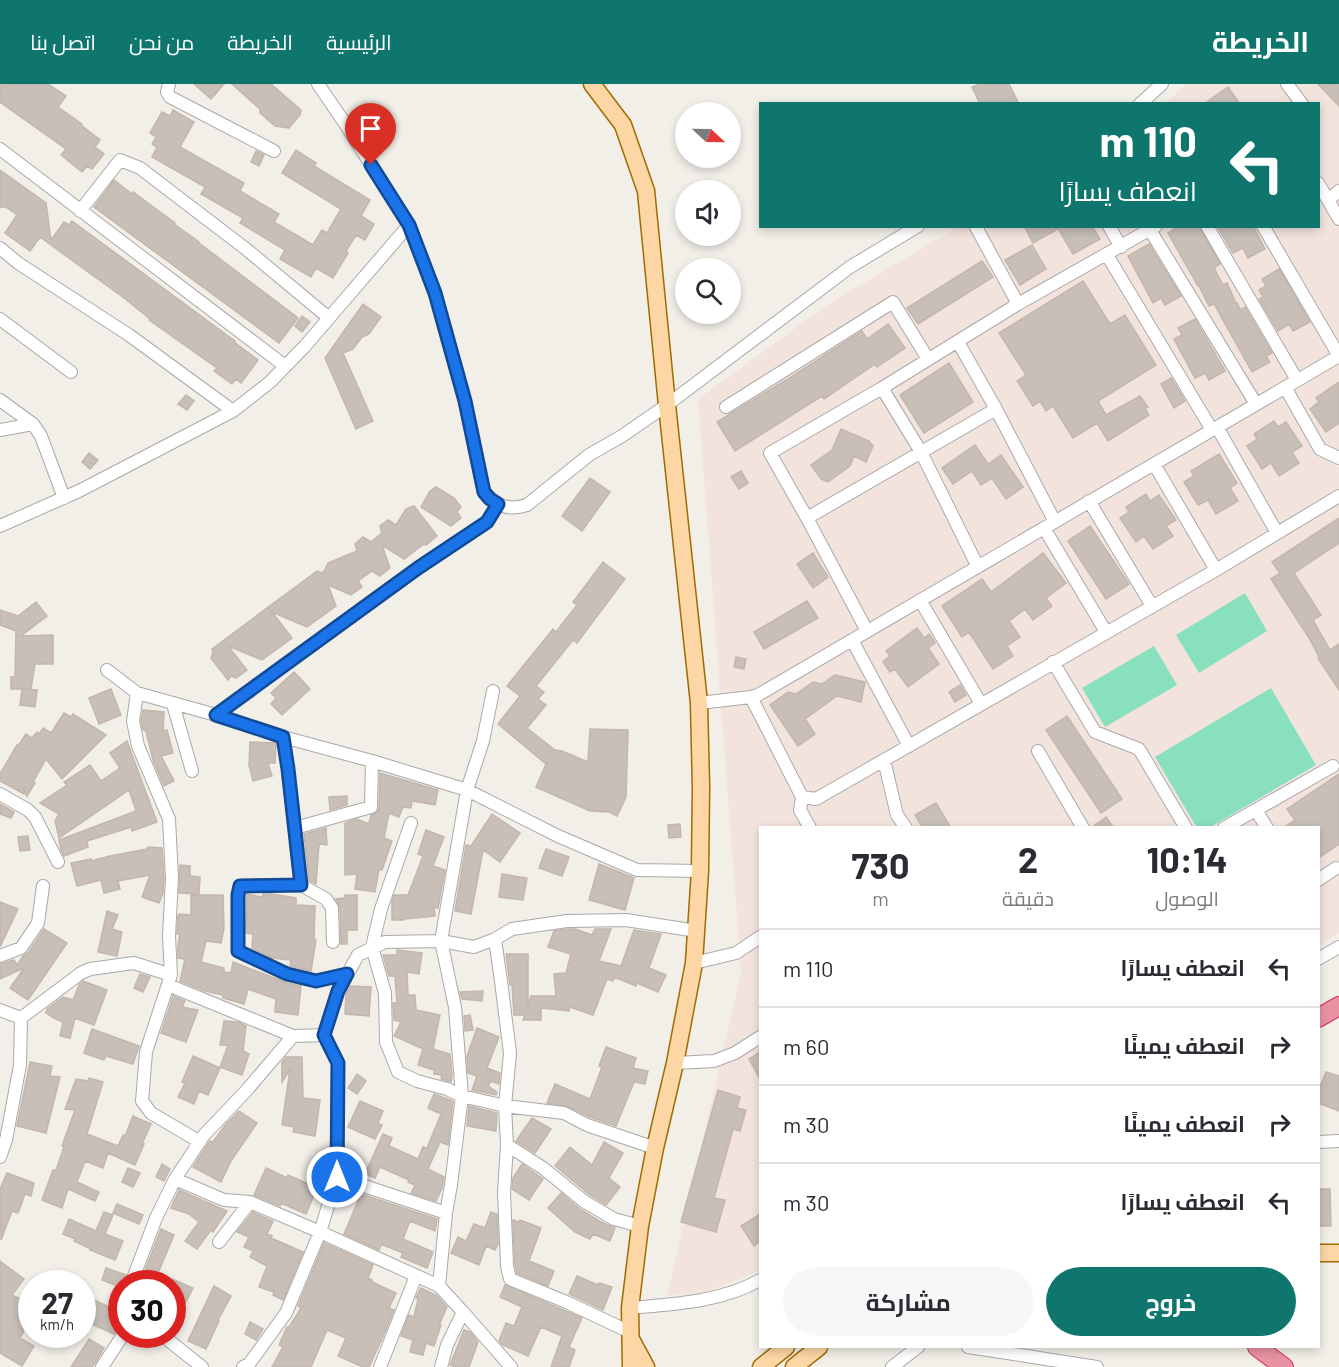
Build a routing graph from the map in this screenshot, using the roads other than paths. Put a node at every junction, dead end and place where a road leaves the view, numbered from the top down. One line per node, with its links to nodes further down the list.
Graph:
1 (168, 84): 9 (street)
2 (318, 84): 15 (street)
3 (592, 84): 38 (main road)
4 (1162, 84): 6 (street)
5 (1287, 84): 7 (street)
6 (1142, 102)
7 (1300, 102)
8 (0, 150): 13 (street)
9 (274, 151)
10 (1320, 186): 12 (street)
11 (1339, 191): 12 (street)
12 (1328, 200): 14 (street)
13 (80, 210): 26 (street); 31 (street)
14 (1339, 219)
15 (409, 225): 26 (street); 51 (street)
16 (915, 228): 38 (street)
17 (977, 228): 25 (street)
18 (1110, 228): 22 (street)
19 (1153, 228): 22 (street); 37 (street)
20 (1208, 228): 33 (street)
21 (1264, 228): 29 (street)
22 (1121, 247): 24 (street)
23 (0, 248): 41 (street)
24 (1107, 255): 25 (street); 43 (street)
25 (1018, 304): 28 (street)
26 (329, 318): 31 (street)
27 (0, 319): 32 (street)
28 (958, 342): 30 (street); 40 (street)
29 (1339, 356): 33 (street)
30 (928, 360): 35 (street); 39 (street)
31 (285, 366): 41 (street)
32 (71, 372)
33 (1297, 380): 34 (street)
34 (1285, 387): 37 (street); 46 (street)
35 (882, 388): 45 (street); 52 (street)
36 (0, 400): 42 (street)
37 (1256, 404): 43 (street)
38 (667, 405): 51 (street); 68 (main road)
39 (726, 407)
40 (996, 409): 45 (street); 53 (street)
41 (233, 411): 49 (street)
42 (33, 424): 44 (street); 49 (street)
43 (1215, 428): 47 (street); 55 (street)
44 (0, 430)
45 (921, 452): 52 (street); 56 (street)
46 (1339, 458)
47 (1154, 464): 50 (street); 57 (street)
48 (1339, 496): 55 (street)
49 (64, 498): 54 (street)
50 (1089, 501): 53 (street); 59 (street)
51 (498, 504): 71 (street)
52 (807, 518): 60 (street)
53 (1049, 525): 56 (street); 61 (street)
54 (0, 526)
55 (1277, 533): 57 (street)
56 (978, 567): 58 (street)
57 (1216, 570): 59 (street)
58 (920, 600): 60 (street); 70 (street)
59 (1152, 606): 61 (street)
60 (867, 631): 62 (street)
61 (1106, 632): 63 (street)
62 (852, 640): 67 (street); 73 (street)
63 (1053, 662): 70 (street); 87 (street)
64 (107, 670): 66 (street)
65 (493, 691): 79 (street)
66 (137, 693): 69 (street); 108 (street)
67 (751, 697): 68 (street); 81 (street)
68 (699, 703): 93 (main road)
69 (173, 704): 71 (street); 78 (street)
70 (981, 704): 73 (street)
71 (216, 715): 72 (street)
72 (283, 737): 76 (street); 90 (street)
73 (909, 746): 75 (street)
74 (1038, 751): 86 (street)
75 (884, 760): 81 (street); 85 (street)
76 (372, 761): 79 (street); 90 (street)
77 (1333, 766): 82 (street)
78 (192, 771)
79 (467, 790): 93 (street); 100 (street)
80 (0, 794): 91 (street)
81 (802, 797): 84 (street)
82 (1256, 810): 88 (street); 89 (street)
83 (411, 823): 102 (street)
84 (809, 826)
85 (905, 826)
86 (1082, 826)
87 (1185, 826)
88 (1228, 826)
89 (1266, 826)
90 (295, 828): 95 (street)
91 (58, 862)
92 (1336, 868): 94 (street)
93 (700, 871): 97 (main road)
94 (1320, 879)
95 (301, 885): 101 (street); 107 (street)
96 (43, 886): 104 (street)
97 (697, 931): 99 (street); 106 (main road)
98 (759, 938): 106 (street)
99 (495, 939): 100 (street); 118 (street)
100 (441, 941): 102 (street); 117 (street)
101 (333, 942)
102 (372, 947): 107 (street); 117 (street)
103 (1339, 947): 105 (street)
104 (0, 956)
105 (1320, 958)
106 (694, 963): 116 (main road)
107 (347, 974): 113 (street)
108 (169, 980): 112 (street); 114 (street); 120 (street)
109 (1339, 1006): 111 (highway)
110 (0, 1010): 112 (street)
111 (1320, 1017)
112 (21, 1018): 124 (street)
113 (324, 1035): 114 (street); 125 (street)
114 (293, 1036): 120 (street)
115 (759, 1038): 116 (street)
116 (675, 1064): 123 (main road)
117 (462, 1096): 118 (street); 128 (street)
118 (506, 1106): 122 (street); 123 (street)
119 (1339, 1141): 121 (street)
120 (200, 1142): 126 (street)
121 (1320, 1142)
122 (507, 1144): 129 (street); 138 (street)
123 (655, 1148): 129 (main road)
124 (0, 1157)
125 (337, 1177): 128 (street); 130 (street)
126 (175, 1179): 127 (street); 132 (street)
127 (250, 1202): 130 (street); 131 (street)
128 (446, 1213): 135 (street)
129 (640, 1226): 136 (main road)
130 (320, 1232): 133 (street); 148 (street)
131 (219, 1242)
132 (136, 1270)
133 (416, 1276): 135 (street); 149 (street)
134 (759, 1281): 136 (street)
135 (439, 1286): 137 (street)
136 (630, 1308): 138 (main road)
137 (463, 1312): 150 (street); 151 (street)
138 (630, 1335): 152 (main road); 153 (main road)
139 (114, 1348): 146 (street)
140 (178, 1348): 147 (street)
141 (785, 1348): 154 (main road)
142 (818, 1348): 155 (main road)
143 (917, 1348): 156 (street)
144 (974, 1348): 157 (street)
145 (1258, 1348): 158 (highway)
146 (102, 1367)
147 (202, 1367)
148 (243, 1367)
149 (380, 1367)
150 (441, 1367)
151 (511, 1367)
152 (631, 1367)
153 (646, 1367)
154 (761, 1367)
155 (794, 1367)
156 (892, 1367)
157 (1097, 1367)
158 (1284, 1367)

